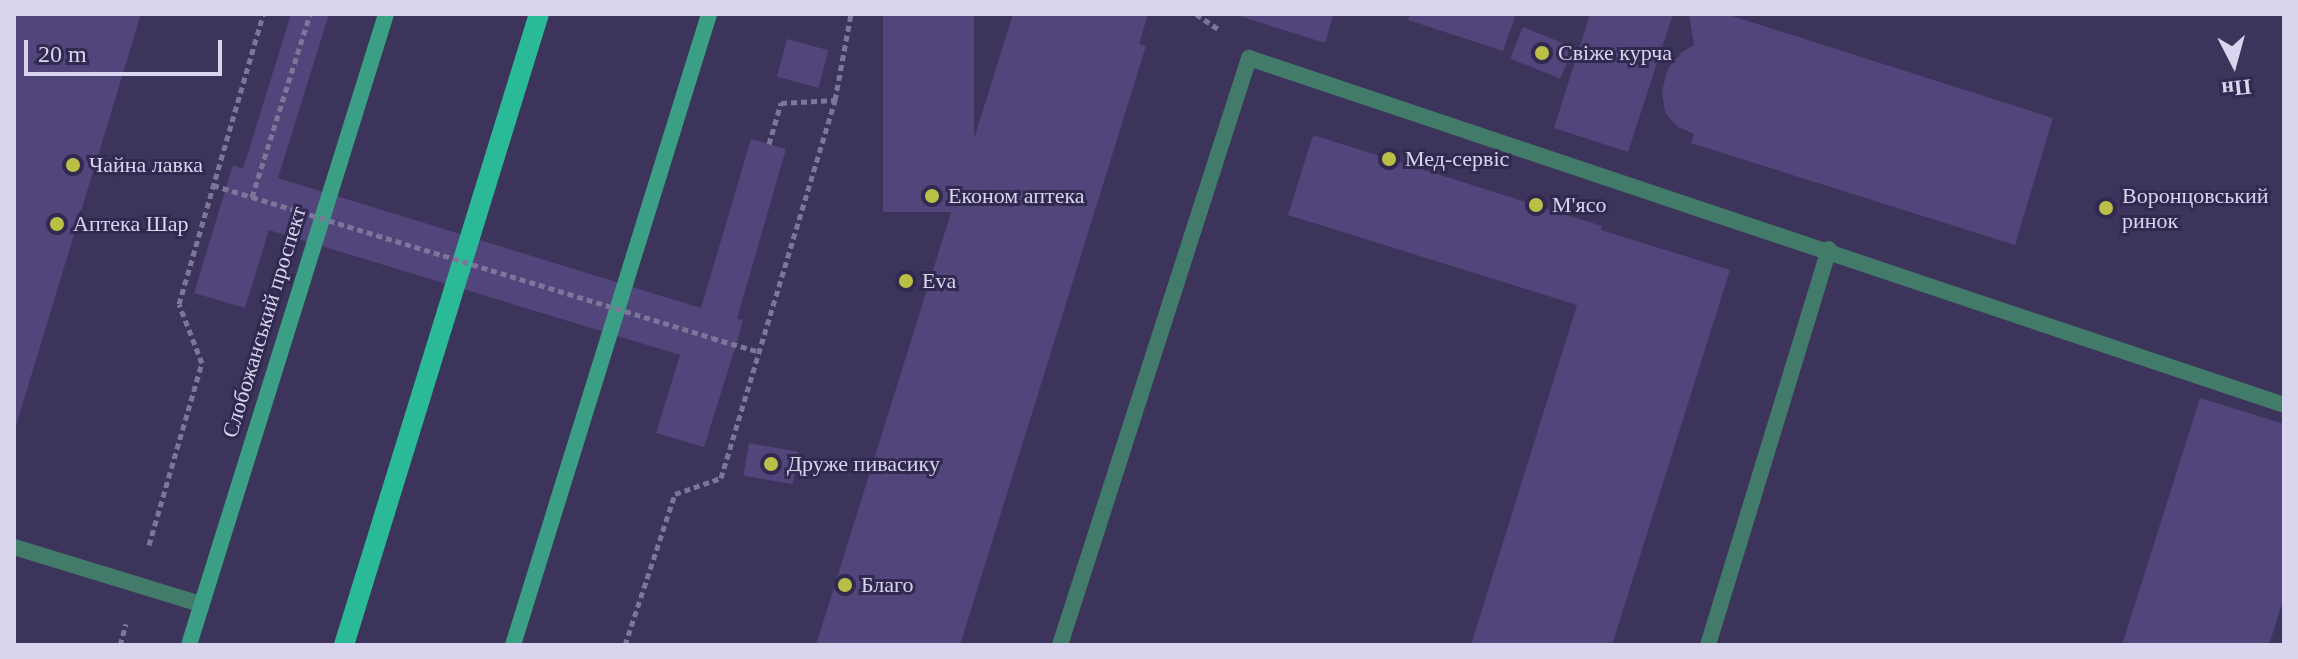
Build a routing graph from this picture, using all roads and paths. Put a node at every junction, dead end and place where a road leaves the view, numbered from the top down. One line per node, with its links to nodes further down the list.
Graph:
1 (263, 14): 9 (path)
2 (310, 14): 10 (path)
3 (386, 14): 16 (main road, Слобожанський проспект)
4 (539, 14): 19 (main road)
5 (709, 14): 20 (main road)
6 (851, 14): 7 (path)
7 (835, 100): 8 (path); 12 (path)
8 (769, 144)
9 (213, 185): 10 (path); 15 (path)
10 (252, 197): 12 (path, bridge)
11 (1829, 249): 13 (lane); 22 (lane); 23 (lane)
12 (758, 351): 21 (path)
13 (2284, 405)
14 (14, 547): 15 (lane)
15 (138, 585): 16 (lane); 17 (path)
16 (201, 604): 18 (main road, Слобожанський проспект)
17 (120, 645)
18 (189, 645)
19 (344, 645)
20 (513, 645)
21 (625, 645)
22 (1060, 645)
23 (1708, 645)

